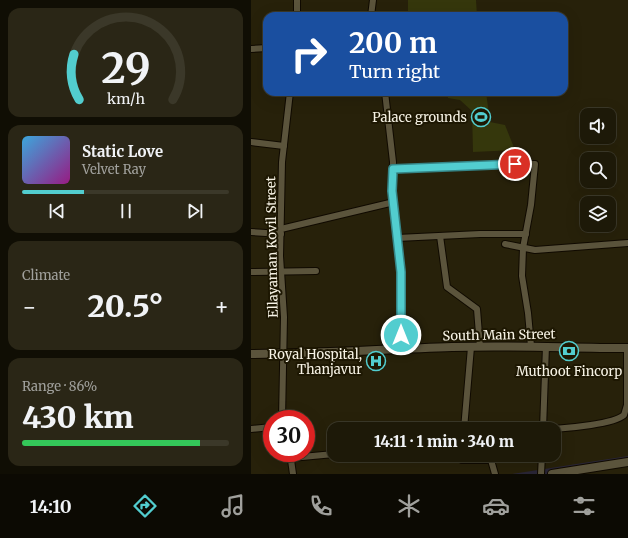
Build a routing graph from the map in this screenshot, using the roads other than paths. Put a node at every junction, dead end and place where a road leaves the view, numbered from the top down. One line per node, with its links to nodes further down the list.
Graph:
1 (297, 0): 3 (street)
2 (373, 0): 4 (street)
3 (297, 12)
4 (372, 12)
5 (263, 48): 6 (street)
6 (251, 49)
7 (290, 96): 10 (street, Ellayaman Kovil Street)
8 (385, 96): 11 (street)
9 (251, 142): 10 (street)
10 (284, 146): 13 (street, Ellayaman Kovil Street)
11 (393, 169): 12 (street); 15 (street)
12 (393, 202): 13 (street); 17 (street)
13 (281, 231): 14 (street); 23 (street, Ellayaman Kovil Street)
14 (251, 232)
15 (526, 234): 16 (street); 20 (street)
16 (440, 236): 17 (street); 27 (street)
17 (397, 238): 29 (street)
18 (628, 243): 20 (street)
19 (505, 244): 20 (street)
20 (523, 248): 24 (street)
21 (316, 271): 23 (street)
22 (251, 272): 23 (street)
23 (283, 272): 31 (street, Ellayaman Kovil Street)
24 (531, 346): 25 (street, South Main Street); 27 (street, South Main Street)
25 (546, 346): 28 (street, South Main Street); 34 (street)
26 (471, 347): 27 (street, South Main Street); 29 (street, South Main Street); 33 (street)
27 (480, 347)
28 (627, 348): 37 (street)
29 (400, 350): 31 (street, South Main Street)
30 (251, 354): 31 (street, South Main Street)
31 (284, 354): 32 (street, Ellayaman Kovil Street)
32 (282, 410)
33 (465, 422)
34 (543, 422)
35 (263, 427): 36 (street)
36 (251, 428)
37 (561, 428)
38 (315, 454): 39 (street)
39 (327, 454)
40 (292, 462): 44 (street)
41 (492, 462): 45 (street)
42 (542, 462): 46 (street)
43 (628, 462): 47 (street)
44 (293, 474)
45 (495, 474)
46 (541, 474)
47 (552, 474)

